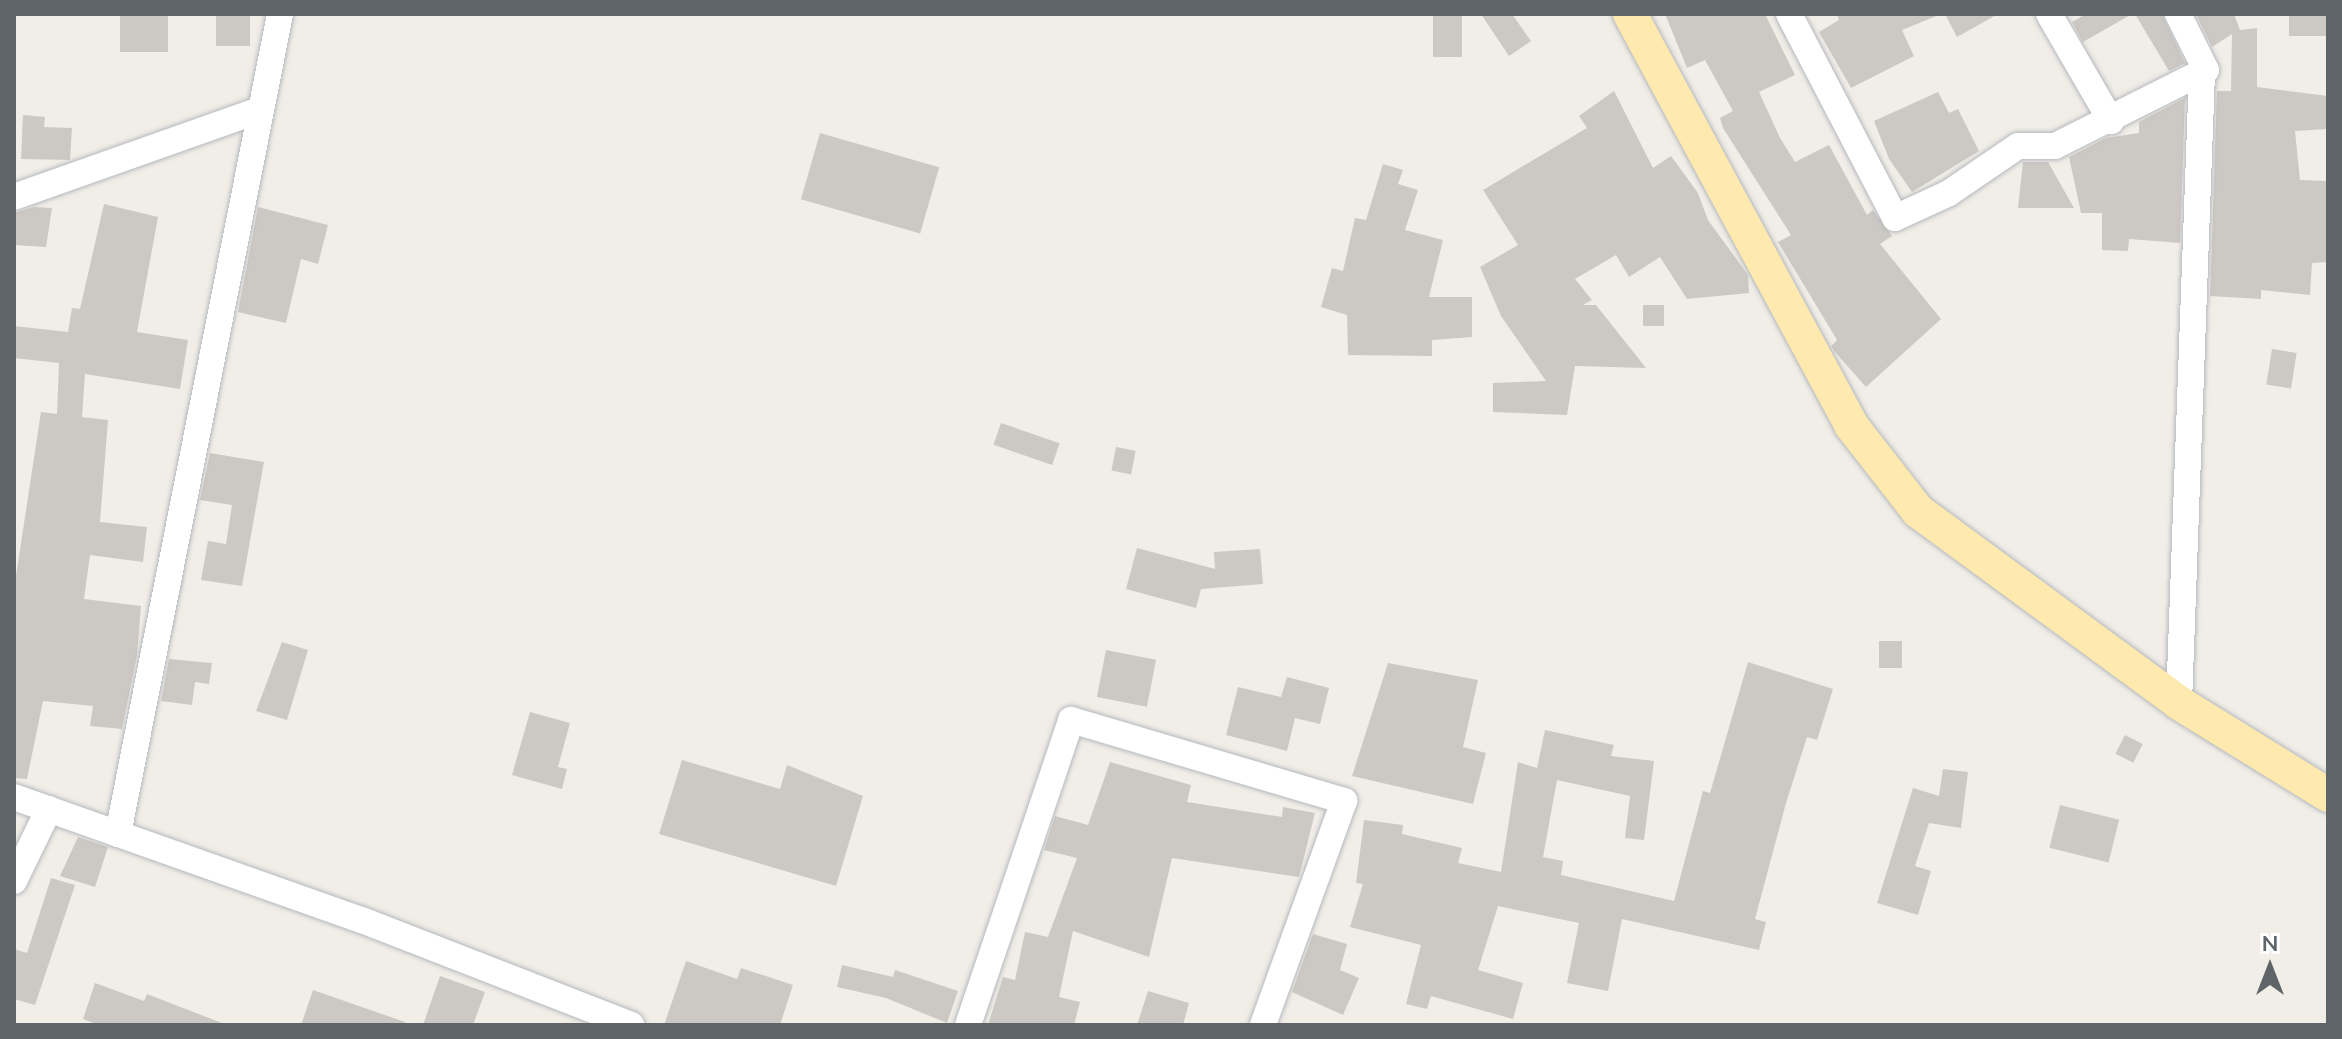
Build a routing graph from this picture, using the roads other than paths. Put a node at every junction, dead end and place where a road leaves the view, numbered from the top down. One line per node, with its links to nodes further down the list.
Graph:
1 (280, 14): 7 (street)
2 (1789, 14): 8 (street)
3 (2049, 14): 8 (street)
4 (2178, 14): 6 (street)
5 (1639, 17): 10 (main road)
6 (2202, 72): 8 (street); 10 (street)
7 (257, 111): 9 (street); 14 (street)
8 (2111, 121)
9 (14, 197)
10 (2179, 703): 11 (main road)
11 (2328, 795)
12 (14, 797): 13 (street)
13 (49, 809): 14 (street); 15 (street)
14 (118, 834): 16 (street)
15 (14, 881)
16 (631, 1025)
17 (968, 1025): 18 (street)
18 (1263, 1025)

